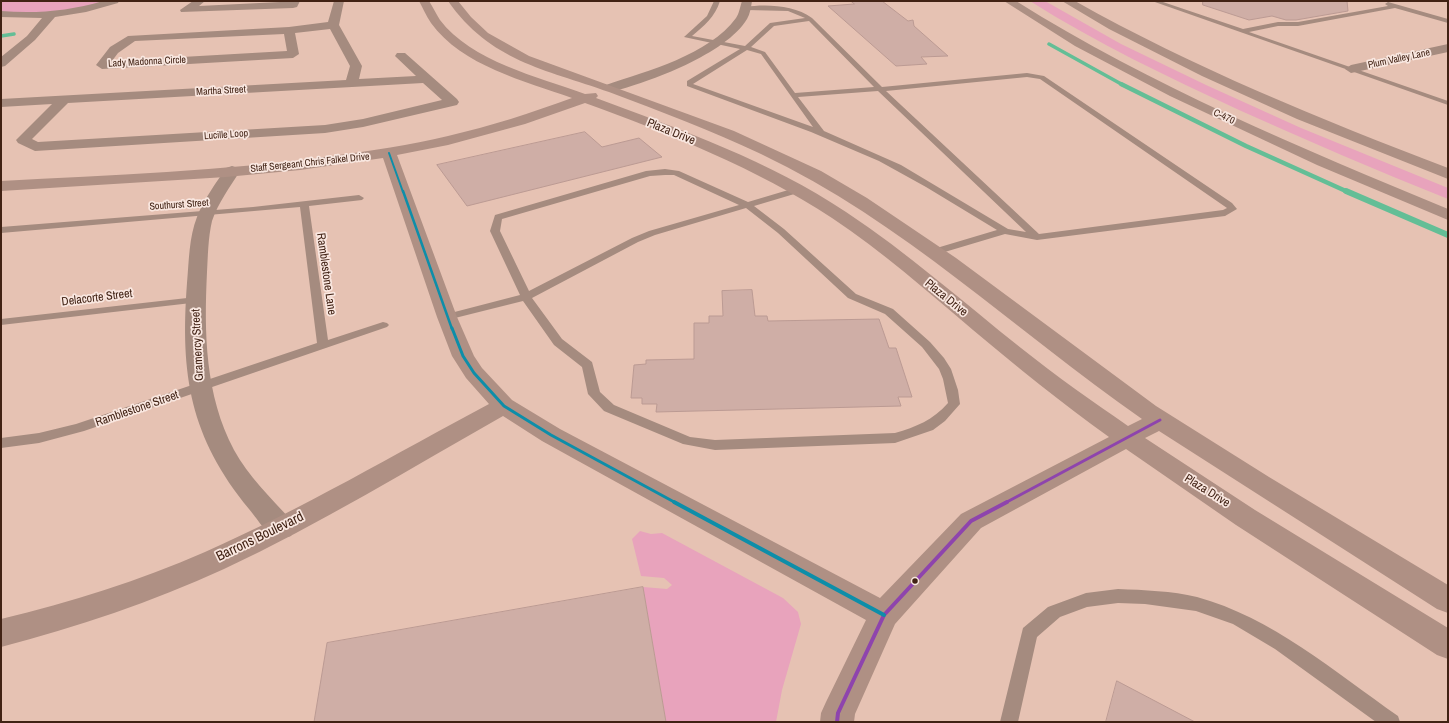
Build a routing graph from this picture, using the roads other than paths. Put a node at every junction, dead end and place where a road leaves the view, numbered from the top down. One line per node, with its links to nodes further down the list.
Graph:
1 (114, 1): 20 (street)
2 (200, 1): 3 (street)
3 (295, 1)
4 (338, 1): 23 (street)
5 (424, 1): 39 (street, Plaza Drive)
6 (453, 1): 35 (street, Plaza Drive)
7 (717, 1): 26 (lane)
8 (1002, 1): 18 (highway)
9 (1009, 1): 18 (highway, C-470)
10 (1067, 1): 33 (highway)
11 (1080, 1): 33 (highway)
12 (1155, 1): 25 (lane)
13 (1378, 1): 16 (lane)
14 (747, 5): 21 (lane); 26 (street)
15 (1357, 5): 17 (lane)
16 (1395, 6): 17 (lane); 22 (lane)
17 (1385, 8): 25 (lane)
18 (1022, 9): 52 (highway, C-470)
19 (1, 14): 20 (street)
20 (52, 14): 30 (street)
21 (810, 19): 27 (lane); 36 (lane)
22 (1448, 21)
23 (333, 25): 24 (street, Lady Madonna Circle); 34 (street)
24 (289, 30): 24 (street, Lady Madonna Circle)
25 (1243, 31): 31 (lane)
26 (717, 43): 27 (lane); 35 (street)
27 (748, 47): 37 (lane); 42 (lane)
28 (1448, 48): 31 (street, Plum Valley Lane)
29 (401, 56): 32 (street, Lucille Loop)
30 (1, 63)
31 (1350, 69): 41 (lane)
32 (427, 79): 34 (street); 38 (street, Lucille Loop)
33 (1224, 81): 45 (highway)
34 (352, 83): 38 (street, Martha Street)
35 (610, 88): 39 (street, Staff Sergeant Chris Falkel Drive); 56 (street, Plaza Drive)
36 (880, 89): 37 (lane); 55 (lane); 55 (lane)
37 (793, 95): 42 (lane)
38 (65, 99): 40 (street, Martha Street)
39 (586, 99): 43 (street, Staff Sergeant Chris Falkel Drive); 47 (street, Plaza Drive)
40 (1, 103)
41 (1448, 103)
42 (820, 132): 54 (lane)
43 (389, 153): 44 (street, Staff Sergeant Chris Falkel Drive); 59 (street)
44 (232, 171): 46 (street, Staff Sergeant Chris Falkel Drive); 51 (street, Gramercy Street)
45 (1448, 174)
46 (1, 186)
47 (798, 190): 50 (lane); 66 (street, Plaza Drive)
48 (359, 198): 49 (lane, Southurst Street)
49 (304, 205): 51 (lane, Southurst Street); 62 (lane, Ramblestone Lane)
50 (747, 205): 57 (lane); 57 (lane); 57 (lane)
51 (206, 214): 53 (lane, Southurst Street); 58 (street, Gramercy Street)
52 (1448, 215)
53 (1, 230)
54 (1005, 231): 55 (lane); 56 (lane)
55 (1037, 237)
56 (934, 252): 65 (street, Plaza Drive)
57 (526, 296): 59 (lane)
58 (196, 300): 60 (lane, Delacorte Street); 63 (street, Gramercy Street)
59 (447, 317): 64 (street)
60 (1, 322)
61 (383, 324): 62 (lane, Ramblestone Street)
62 (323, 345): 63 (lane, Ramblestone Street)
63 (200, 387): 67 (lane, Ramblestone Street); 68 (street, Gramercy Street)
64 (504, 406): 68 (street, Barrons Boulevard); 70 (street)
65 (1160, 420): 66 (street); 69 (street, Plaza Drive)
66 (1127, 438): 70 (street); 72 (street, Plaza Drive)
67 (1, 443)
68 (281, 528): 71 (street, Barrons Boulevard)
69 (1448, 600)
70 (884, 614): 73 (street)
71 (1, 633)
72 (1448, 645)
73 (837, 722)
74 (1009, 722): 75 (lane)
75 (1391, 722)

